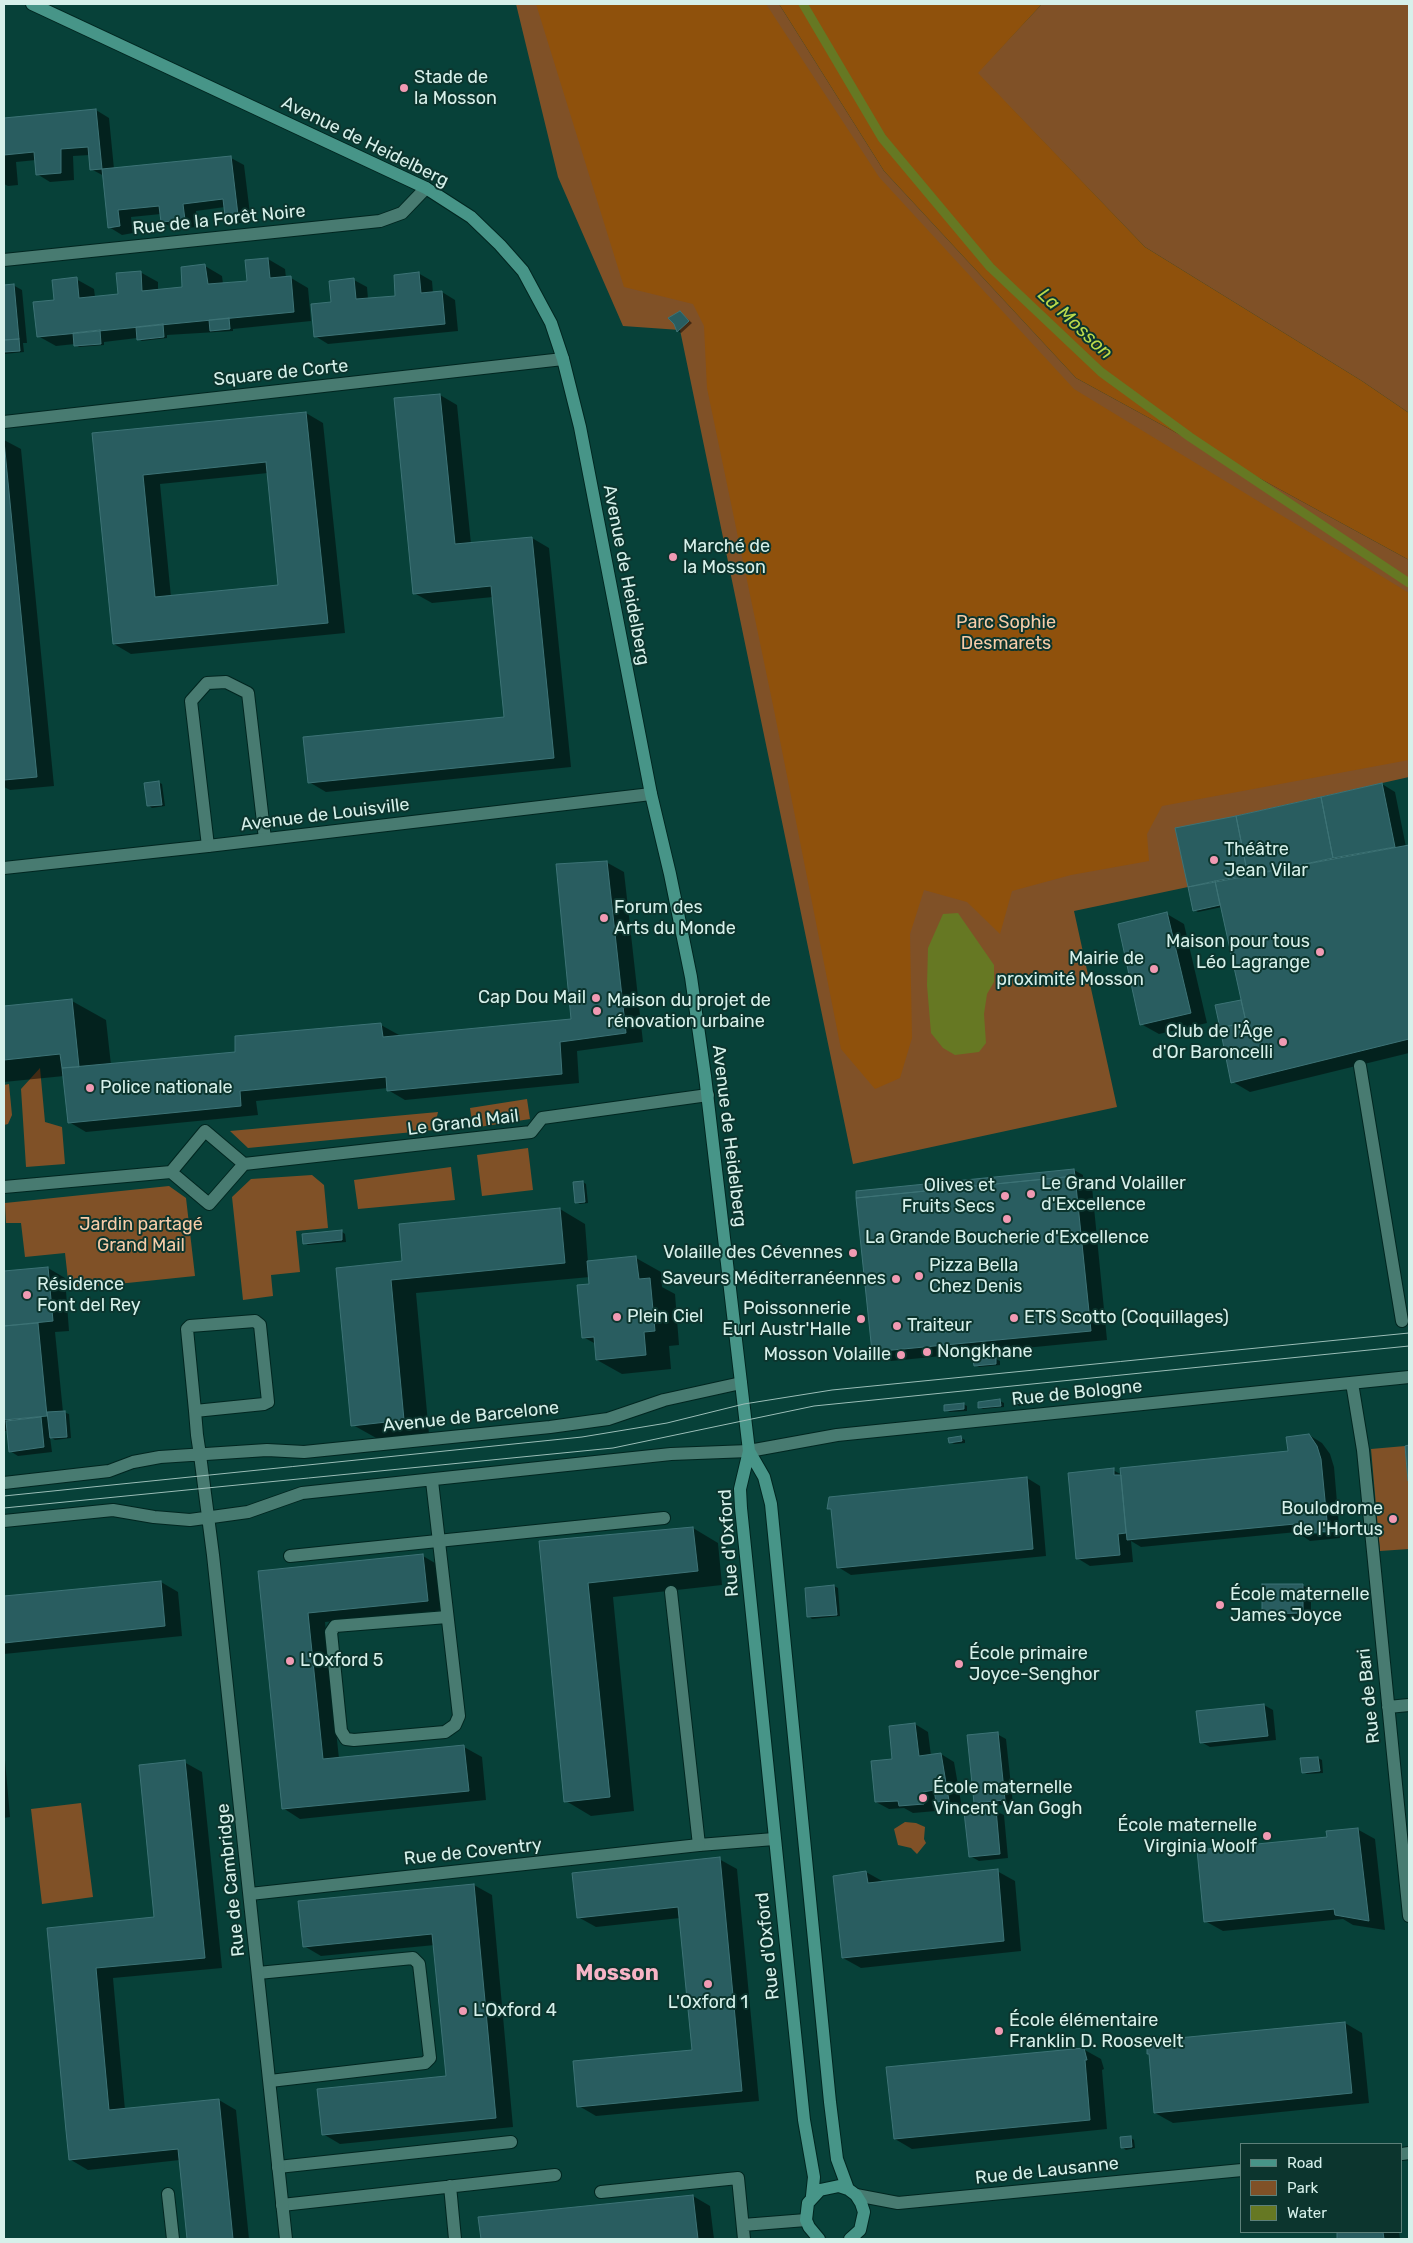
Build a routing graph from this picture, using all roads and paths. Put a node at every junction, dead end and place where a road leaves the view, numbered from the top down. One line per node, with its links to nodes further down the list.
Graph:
1 (32, 4): 2 (street, Avenue de Heidelberg)
2 (426, 188): 3 (street, Rue de la Forêt Noire); 4 (street, Avenue de Heidelberg)
3 (4, 260)
4 (563, 358): 5 (street, Square de Corte); 6 (street, Avenue de Heidelberg)
5 (4, 422)
6 (650, 794): 7 (street, Avenue de Louisville); 11 (street, Avenue de Heidelberg)
7 (265, 839): 8 (street, Avenue de Louisville); 8 (street)
8 (208, 846): 9 (street, Avenue de Louisville)
9 (4, 868)
10 (1360, 1066): 15 (street)
11 (708, 1095): 12 (street, Le Grand Mail); 17 (street, Avenue de Heidelberg)
12 (244, 1164): 13 (street); 13 (street)
13 (171, 1172): 14 (street)
14 (4, 1187)
15 (1402, 1321)
16 (1409, 1378): 18 (street, Rue de Bologne)
17 (741, 1383): 20 (street, Avenue de Heidelberg); 21 (street, Avenue de Barcelone)
18 (1352, 1383): 20 (street, Rue de Bologne); 32 (street, Rue de Bari)
19 (195, 1411): 19 (street); 21 (street)
20 (749, 1452): 22 (street); 33 (street, Rue d'Oxford); 45 (street)
21 (200, 1455): 23 (street, Avenue de Barcelone); 24 (street)
22 (432, 1481): 24 (street); 27 (street)
23 (4, 1483)
24 (208, 1518): 26 (street); 35 (street, Rue de Cambridge)
25 (664, 1518): 27 (street)
26 (4, 1521)
27 (439, 1540): 28 (street); 30 (street)
28 (290, 1556)
29 (671, 1592): 34 (street)
30 (447, 1617): 30 (street)
31 (1409, 1705): 32 (street)
32 (1388, 1707): 36 (street, Rue de Bari)
33 (774, 1839): 34 (street, Rue de Coventry); 47 (street, Rue d'Oxford)
34 (699, 1845): 35 (street, Rue de Coventry)
35 (250, 1894): 37 (street, Rue de Cambridge)
36 (1409, 1916)
37 (258, 1974): 38 (street, Rue de Cambridge); 38 (street)
38 (270, 2082): 40 (street, Rue de Cambridge)
39 (511, 2142): 40 (street)
40 (278, 2167): 48 (street, Rue de Cambridge)
41 (1240, 2170): 45 (street, Rue de Lausanne)
42 (555, 2175): 43 (street)
43 (450, 2186): 48 (street); 53 (street)
44 (601, 2192): 50 (street)
45 (852, 2192): 47 (street); 56 (street)
46 (168, 2194): 51 (street)
47 (812, 2196): 49 (street, Rue d'Oxford)
48 (282, 2205): 52 (street, Rue de Cambridge)
49 (806, 2220): 50 (street); 55 (street)
50 (743, 2225): 54 (street)
51 (173, 2239)
52 (286, 2239)
53 (455, 2239)
54 (744, 2239)
55 (819, 2239)
56 (852, 2239)

